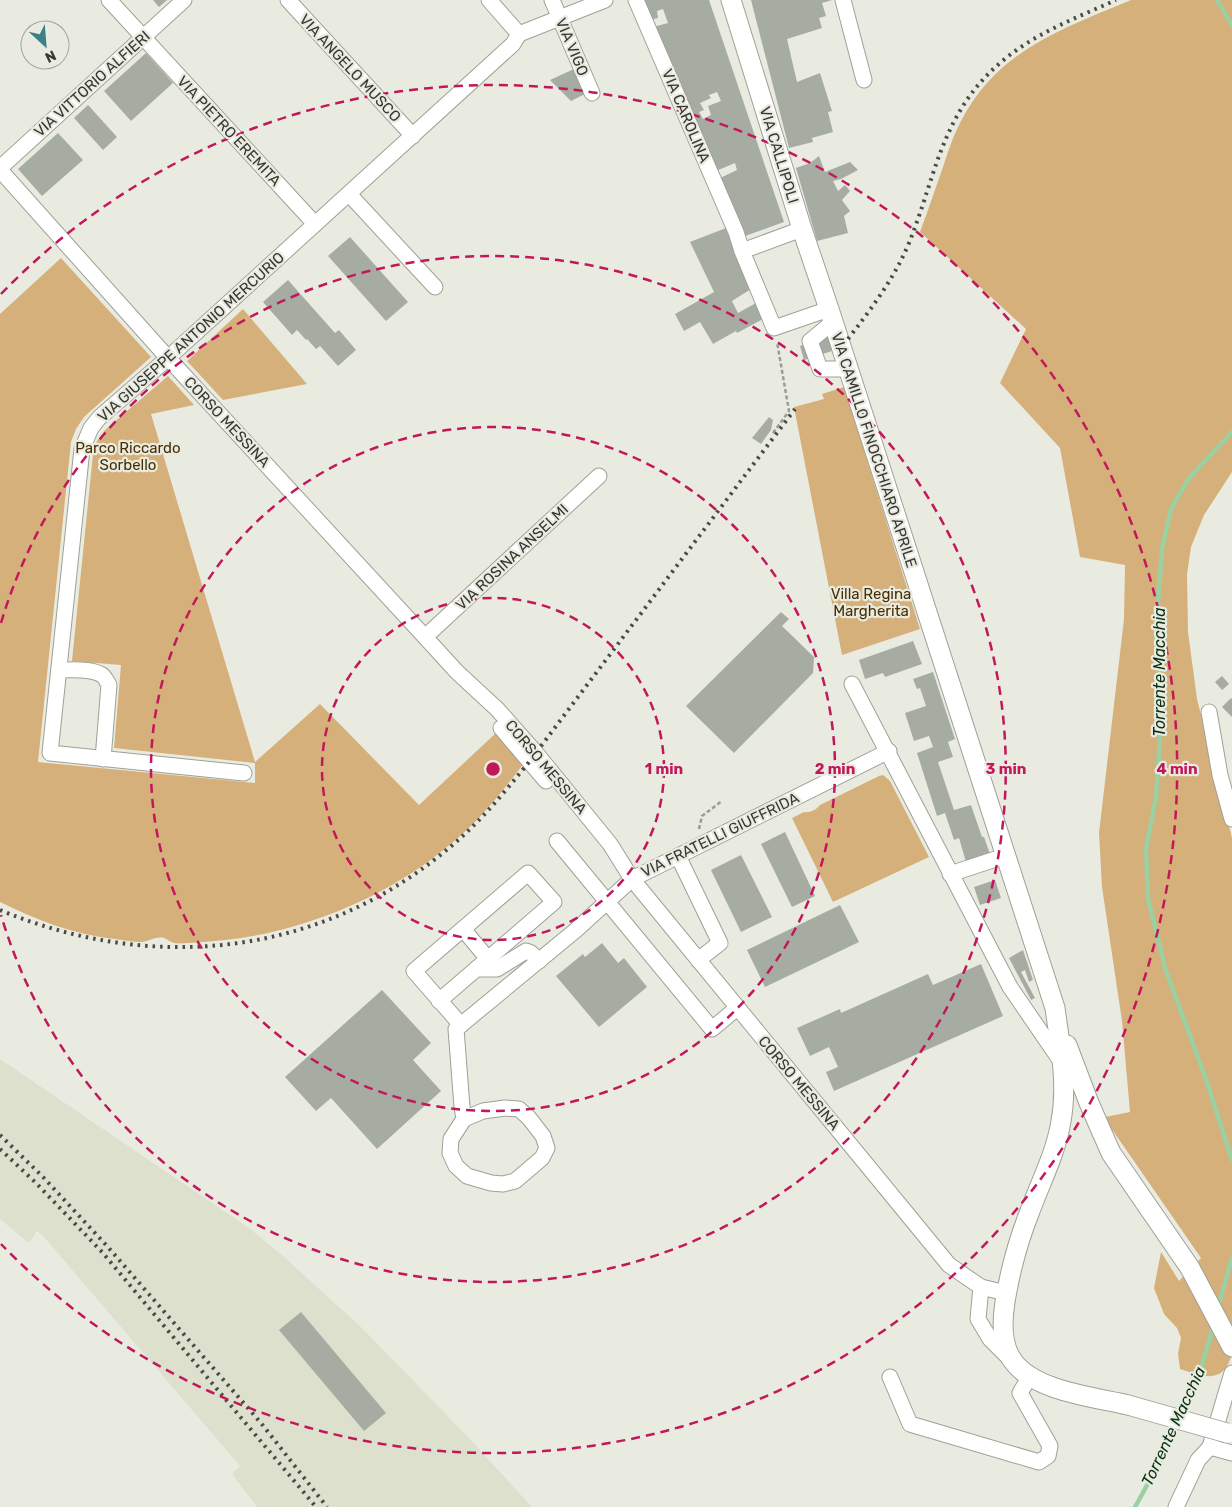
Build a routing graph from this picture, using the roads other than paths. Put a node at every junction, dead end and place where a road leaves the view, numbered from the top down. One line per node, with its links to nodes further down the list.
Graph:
1 (109, 0): 12 (street, VIA PIETRO EREMITA)
2 (184, 0): 12 (street, VIA VITTORIO ALFIERI)
3 (288, 0): 15 (street, VIA ANGELO MUSCO)
4 (488, 0): 11 (street)
5 (552, 0): 10 (street, VIA VIGO)
6 (605, 0): 10 (street)
7 (636, 0): 20 (street, VIA CAROLINA)
8 (731, 0): 19 (main road, VIA CALLIPOLI)
9 (843, 0): 13 (street)
10 (560, 18): 11 (street); 14 (street, VIA VIGO)
11 (519, 34): 15 (street, VIA GIUSEPPE ANTONIO MERCURIO)
12 (144, 38): 16 (street, VIA VITTORIO ALFIERI); 18 (street, VIA PIETRO EREMITA)
13 (864, 80)
14 (592, 93)
15 (413, 136): 17 (street, VIA GIUSEPPE ANTONIO MERCURIO)
16 (0, 169): 23 (street, CORSO MESSINA)
17 (349, 194): 18 (street, VIA GIUSEPPE ANTONIO MERCURIO); 21 (street)
18 (315, 224): 23 (street, VIA GIUSEPPE ANTONIO MERCURIO)
19 (802, 229): 20 (street); 22 (main road, VIA CALLIPOLI)
20 (742, 251): 22 (street, VIA CAROLINA)
21 (435, 287)
22 (831, 315): 24 (main road, VIA CAMILLO FINOCCHIARO APRILE); 24 (street)
23 (168, 358): 26 (street, CORSO MESSINA); 27 (street, VIA GIUSEPPE ANTONIO MERCURIO)
24 (849, 369): 36 (main road, VIA CAMILLO FINOCCHIARO APRILE)
25 (599, 476): 26 (street, VIA ROSINA ANSELMI)
26 (425, 637): 37 (street, CORSO MESSINA)
27 (59, 670): 31 (street); 31 (street, VIA GIUSEPPE ANTONIO MERCURIO)
28 (852, 684): 30 (street)
29 (1209, 712): 33 (street)
30 (888, 751): 35 (street, VIA FRATELLI GIUFFRIDA); 38 (street)
31 (103, 759): 32 (street, VIA GIUSEPPE ANTONIO MERCURIO)
32 (244, 773)
33 (1232, 819)
34 (557, 841): 39 (street)
35 (678, 856): 37 (street, VIA FRATELLI GIUFFRIDA); 41 (street)
36 (1005, 856): 38 (street); 46 (main road, VIA CAMILLO FINOCCHIARO APRILE)
37 (629, 874): 39 (street, VIA FRATELLI GIUFFRIDA); 41 (street, CORSO MESSINA)
38 (950, 874): 48 (street)
39 (607, 902): 42 (street, VIA FRATELLI GIUFFRIDA); 45 (street)
40 (463, 929): 43 (street); 43 (street); 44 (street)
41 (698, 960): 45 (street, CORSO MESSINA)
42 (539, 961): 43 (street); 47 (street, VIA FRATELLI GIUFFRIDA)
43 (482, 964): 44 (street)
44 (439, 1001): 47 (street)
45 (737, 1008): 52 (street, CORSO MESSINA)
46 (1055, 1008): 48 (main road, VIA CAMILLO FINOCCHIARO APRILE); 51 (main road)
47 (461, 1025): 49 (street)
48 (1062, 1064): 50 (main road, VIA CAMILLO FINOCCHIARO APRILE)
49 (464, 1119): 49 (street)
50 (1061, 1122): 51 (main road); 53 (main road, VIA CAMILLO FINOCCHIARO APRILE)
51 (1111, 1153): 54 (main road)
52 (981, 1287): 53 (street); 55 (street)
53 (1006, 1293): 55 (main road, VIA CAMILLO FINOCCHIARO APRILE)
54 (1232, 1347)
55 (1013, 1361): 57 (main road, VIA CAMILLO FINOCCHIARO APRILE)
56 (1232, 1373): 60 (street)
57 (1030, 1376): 58 (street); 59 (main road, VIA CAMILLO FINOCCHIARO APRILE, bridge)
58 (890, 1377)
59 (1230, 1434)
60 (1210, 1447): 61 (street); 62 (street)
61 (1232, 1453)
62 (1176, 1507)

